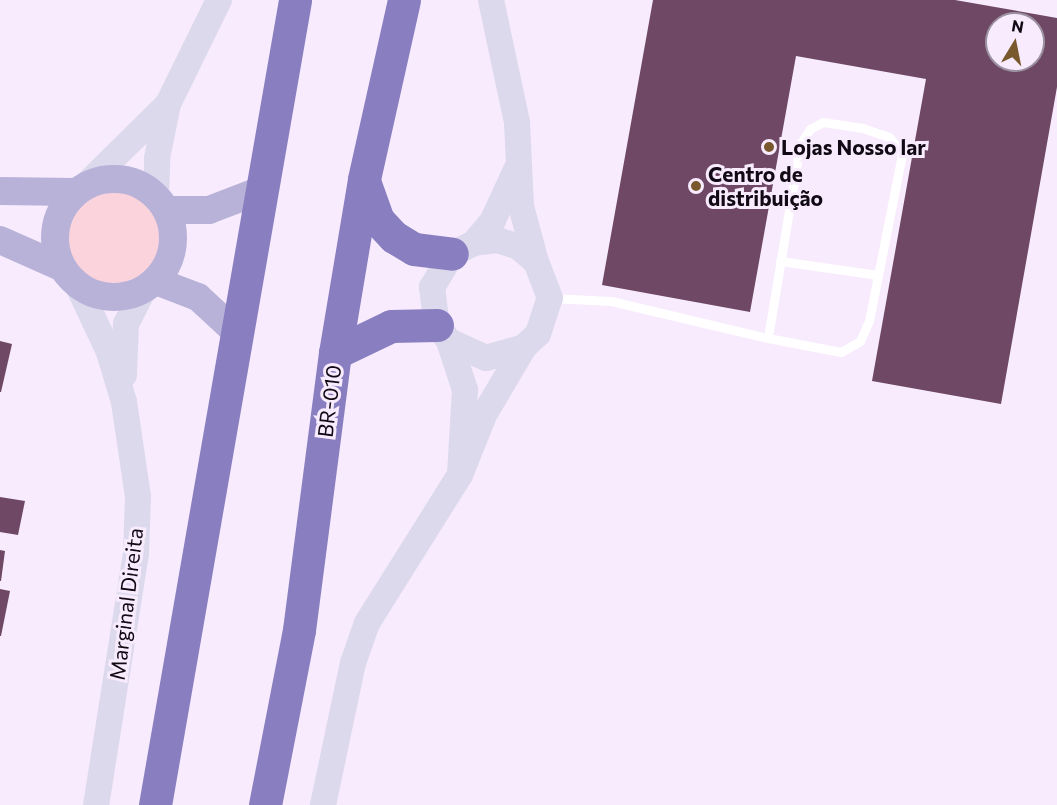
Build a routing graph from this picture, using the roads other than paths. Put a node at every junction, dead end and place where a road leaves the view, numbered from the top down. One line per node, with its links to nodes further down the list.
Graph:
1 (219, 0): 5 (main road)
2 (295, 0): 9 (highway)
3 (404, 0): 7 (highway, BR-010)
4 (491, 0): 6 (main road)
5 (168, 104): 8 (main road); 11 (main road)
6 (519, 164): 13 (main road); 15 (main road)
7 (364, 179): 13 (highway); 24 (highway, BR-010)
8 (80, 189): 10 (main road); 11 (main road); 17 (main road)
9 (261, 190): 11 (main road); 20 (highway)
10 (0, 191)
11 (161, 203): 18 (main road)
12 (0, 240): 17 (main road)
13 (463, 248): 15 (main road); 21 (main road)
14 (780, 261): 16 (lane); 16 (lane); 22 (lane)
15 (536, 262): 19 (main road)
16 (878, 275): 22 (lane)
17 (70, 277): 18 (main road); 25 (main road)
18 (150, 286): 20 (main road); 25 (main road)
19 (550, 298): 22 (lane); 23 (main road)
20 (237, 333): 28 (highway)
21 (443, 333): 23 (main road); 24 (highway); 26 (main road)
22 (768, 338)
23 (524, 348): 26 (main road)
24 (335, 353): 29 (highway, BR-010)
25 (124, 402): 27 (main road, Marginal Direita)
26 (460, 475): 30 (main road)
27 (96, 805)
28 (155, 805)
29 (265, 805)
30 (323, 805)

